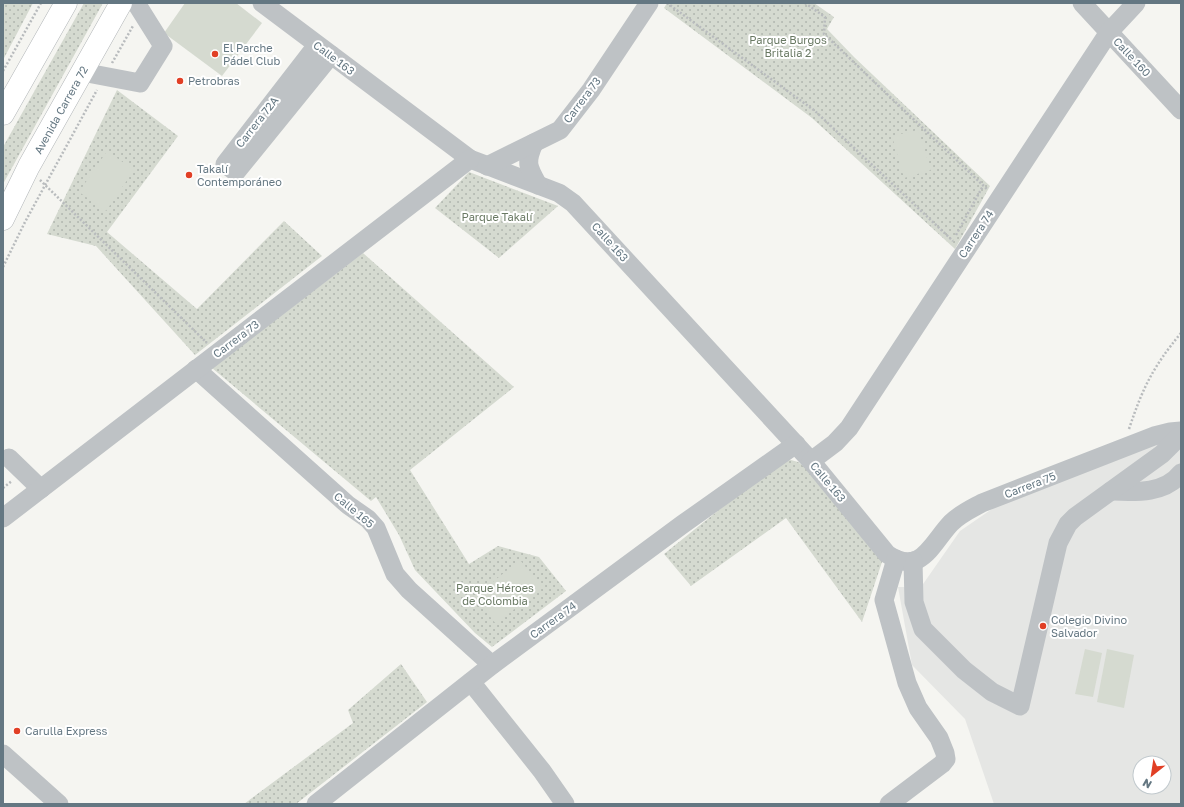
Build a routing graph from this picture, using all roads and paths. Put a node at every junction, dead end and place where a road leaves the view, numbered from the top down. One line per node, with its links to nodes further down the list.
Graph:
1 (41, 3): 15 (path)
2 (66, 3): 20 (highway)
3 (121, 3): 16 (highway, Avenida Carrera 72)
4 (262, 3): 14 (street, Calle 163)
5 (649, 3): 21 (street, Carrera 73)
6 (667, 3): 11 (path)
7 (673, 3): 11 (path)
8 (805, 3): 27 (path)
9 (1082, 3): 13 (street, Calle 160)
10 (1136, 3): 13 (street, Carrera 74)
11 (671, 6): 30 (path)
12 (139, 7): 17 (path); 17 (street)
13 (1109, 32): 19 (street, Calle 160); 28 (street, Carrera 74)
14 (324, 50): 18 (street); 22 (street, Calle 163)
15 (3, 71)
16 (82, 72): 17 (street); 24 (highway, Avenida Carrera 72)
17 (105, 76): 25 (path)
18 (299, 82)
19 (1181, 110)
20 (3, 114)
21 (534, 143): 23 (street, Carrera 73); 26 (street)
22 (470, 159): 23 (street, Calle 163); 33 (street, Carrera 73)
23 (487, 166): 26 (street, Calle 163)
24 (28, 168): 25 (path); 29 (highway, Avenida Carrera 72)
25 (45, 185): 31 (path); 33 (path)
26 (538, 185): 37 (street, Calle 163)
27 (983, 186): 28 (path); 30 (path)
28 (998, 200): 30 (street, Carrera 74)
29 (3, 219)
30 (958, 246): 40 (street, Carrera 74)
31 (3, 267)
32 (1181, 333): 38 (path)
33 (217, 353): 34 (street, Carrera 73)
34 (196, 369): 44 (street, Carrera 73); 48 (street, Calle 165)
35 (1181, 431): 38 (street, Carrera 75)
36 (1181, 435): 45 (street)
37 (796, 444): 40 (street, Calle 163); 48 (street, Carrera 74)
38 (1123, 448): 47 (street, Carrera 75)
39 (9, 458): 44 (street)
40 (811, 461): 47 (street, Calle 163)
41 (1181, 473): 45 (street)
42 (16, 478): 43 (path)
43 (3, 488)
44 (41, 489): 46 (street, Carrera 73)
45 (1111, 490): 47 (street)
46 (14, 515)
47 (904, 560): 54 (street)
48 (492, 665): 49 (street, Carrera 74)
49 (471, 682): 52 (street, Carrera 74); 53 (street)
50 (3, 754): 51 (street)
51 (60, 804)
52 (316, 804)
53 (565, 804)
54 (889, 804)

